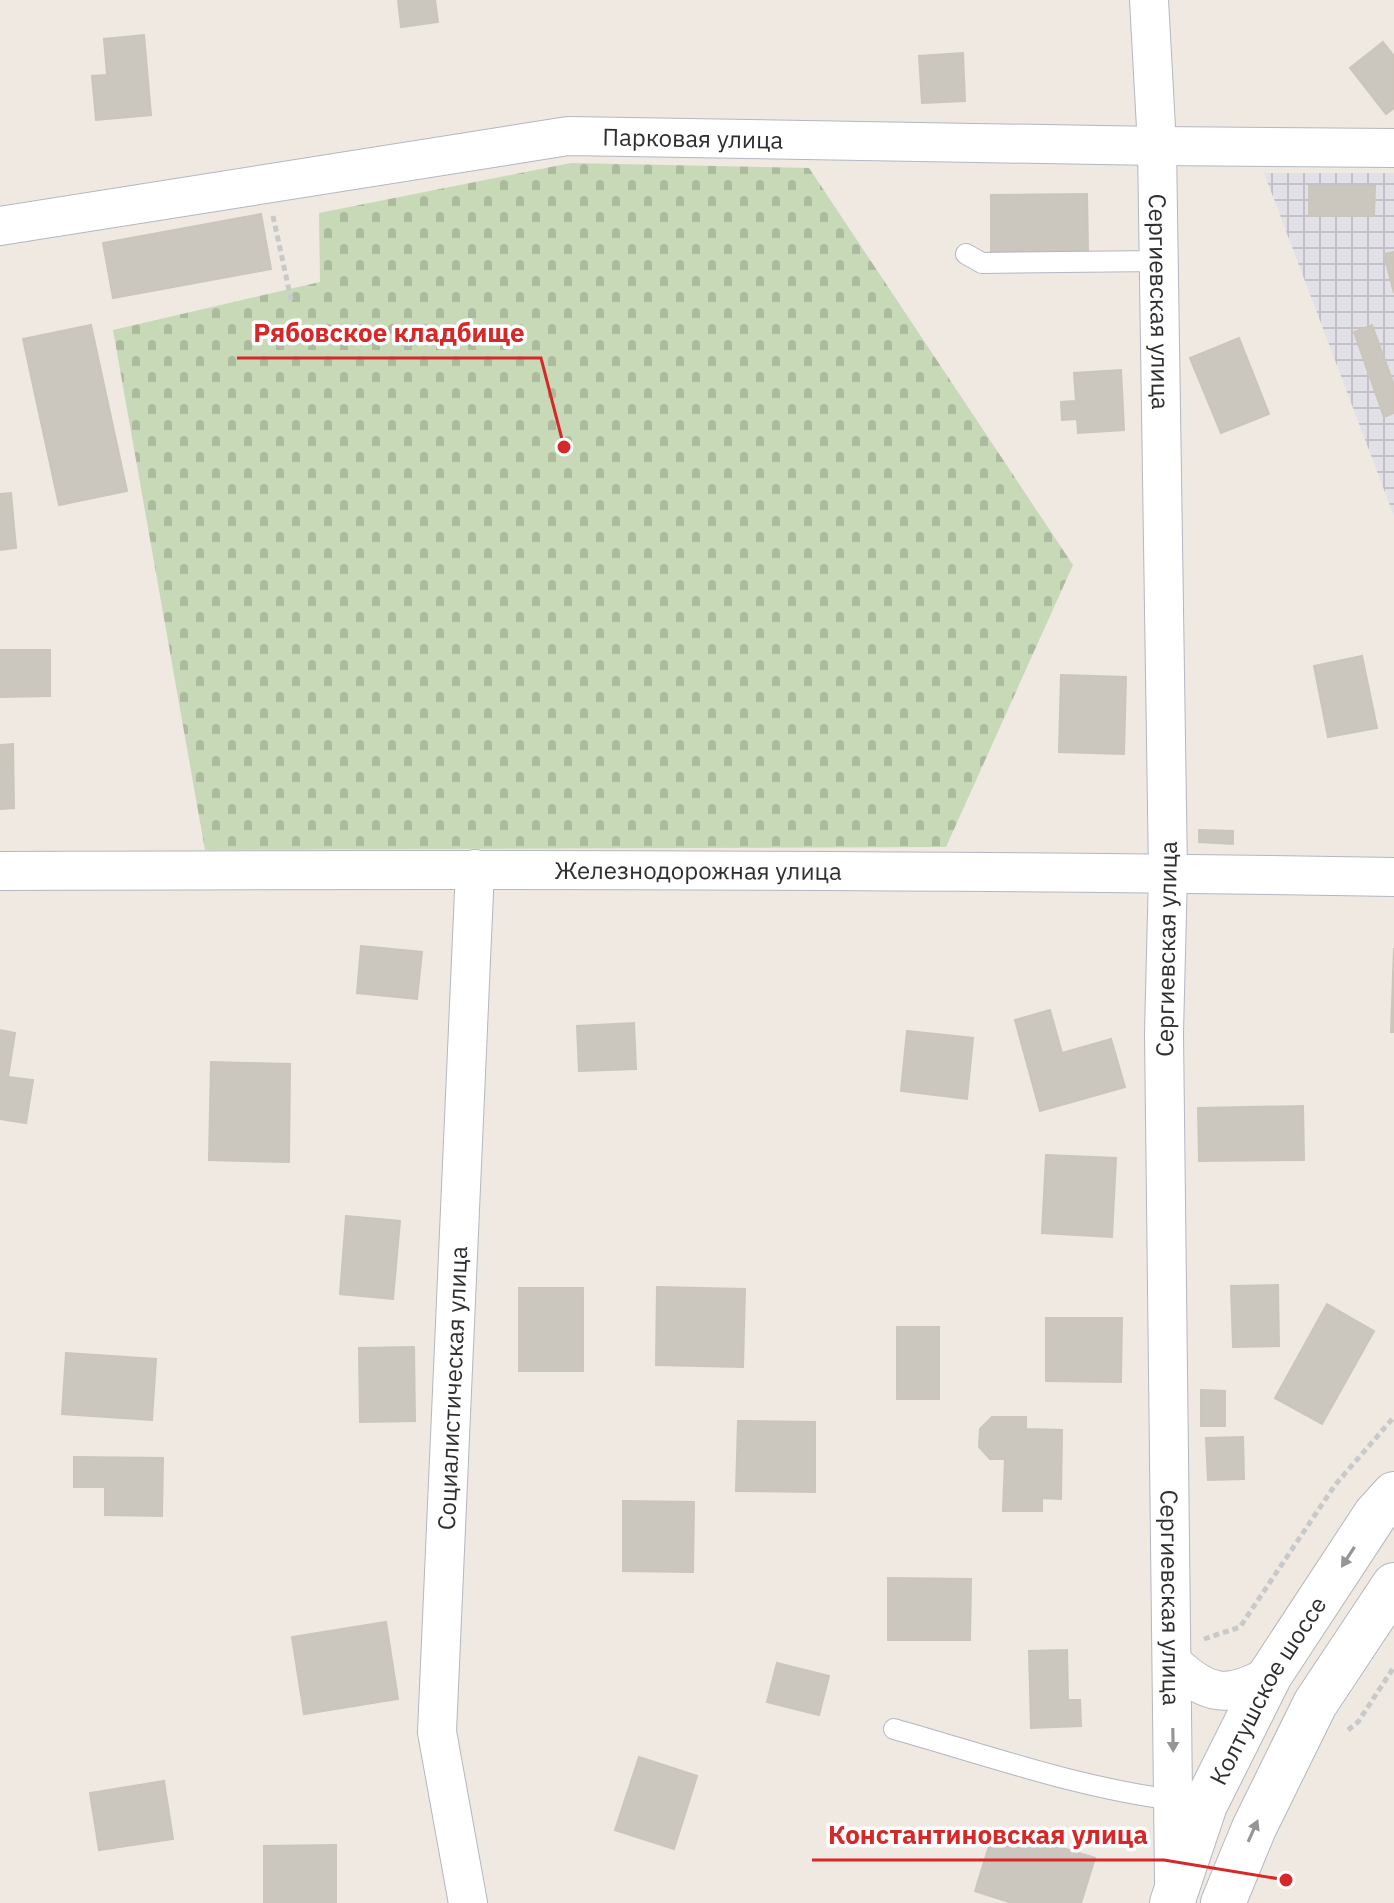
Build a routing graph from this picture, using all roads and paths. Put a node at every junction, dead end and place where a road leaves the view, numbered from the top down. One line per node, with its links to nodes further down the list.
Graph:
1 (1149, 0): 2 (street, Сергиевская улица)
2 (1157, 146): 3 (street, Парковая улица); 4 (street, Парковая улица); 7 (street, Сергиевская улица)
3 (1394, 148)
4 (266, 184): 5 (street, Парковая улица); 8 (path)
5 (0, 226)
6 (966, 254): 7 (lane)
7 (1159, 261): 11 (street, Сергиевская улица)
8 (292, 304)
9 (475, 869): 10 (street, Железнодорожная улица); 11 (street, Железнодорожная улица); 23 (street, Социалистическая улица)
10 (0, 871)
11 (1168, 873): 12 (street, Железнодорожная улица); 16 (street, Сергиевская улица)
12 (1394, 877)
13 (1394, 1417): 16 (path)
14 (1394, 1494): 18 (main road, Колтушское шоссе, one-way to 18)
15 (1394, 1585): 19 (main road, Колтушское шоссе)
16 (1183, 1652): 18 (street); 21 (street, Сергиевская улица, one-way to 21)
17 (1394, 1667): 19 (path)
18 (1270, 1675): 22 (main road, Колтушское шоссе)
19 (1331, 1718): 24 (main road, Колтушское шоссе, one-way to 19)
20 (894, 1729): 21 (lane)
21 (1174, 1800): 22 (street, Сергиевская улица)
22 (1173, 1901)
23 (468, 1903)
24 (1223, 1903)

